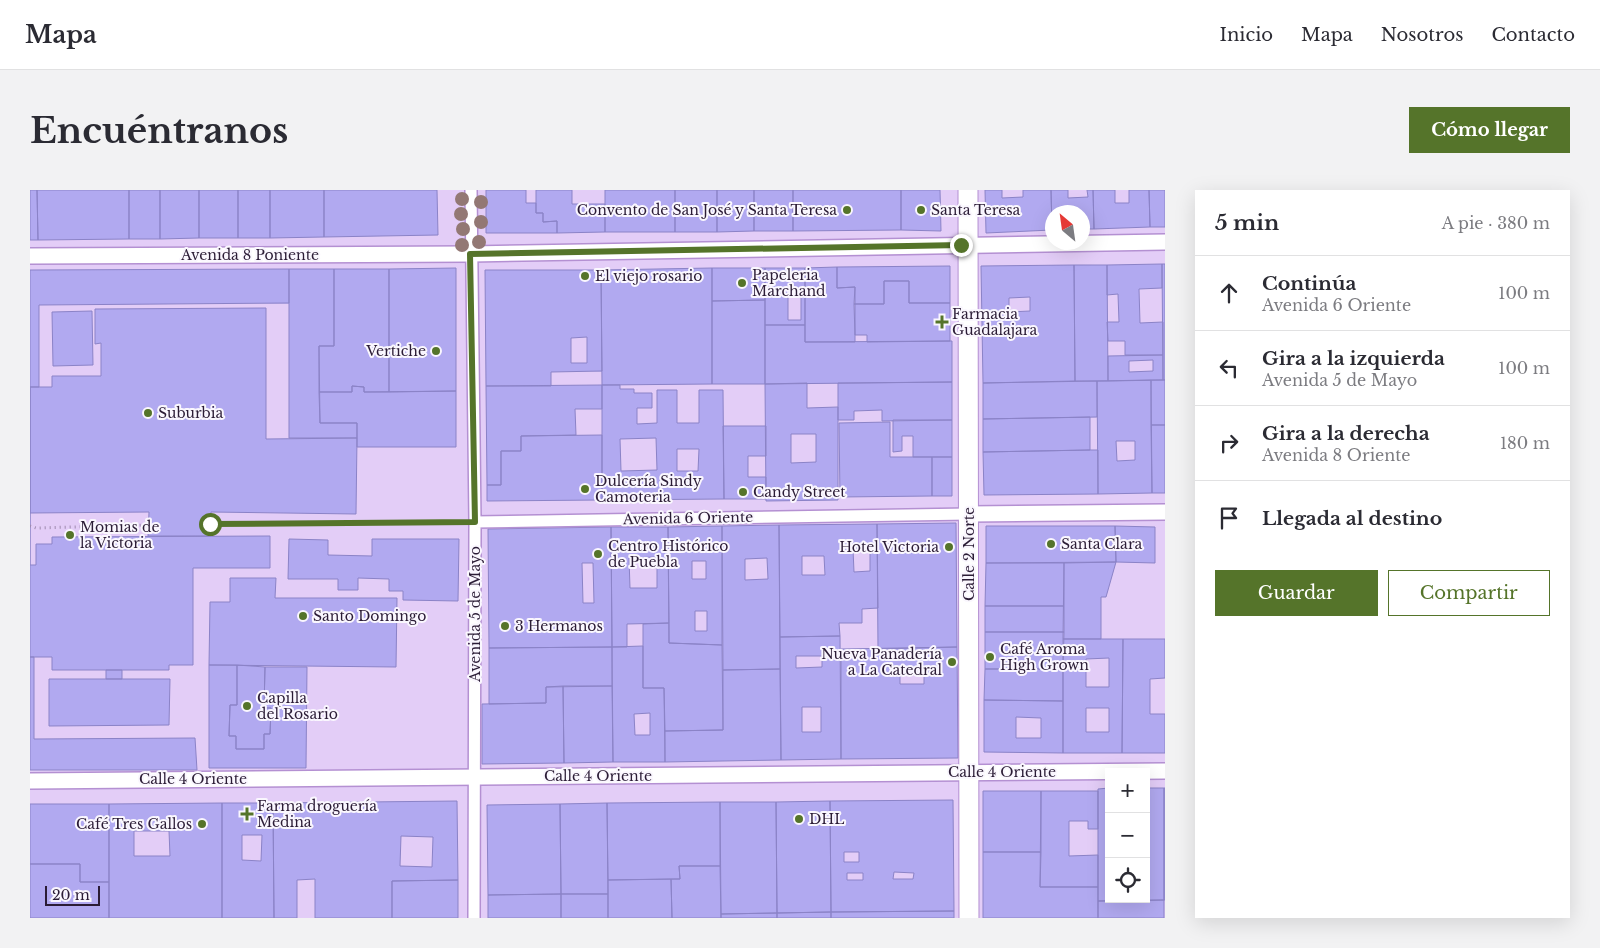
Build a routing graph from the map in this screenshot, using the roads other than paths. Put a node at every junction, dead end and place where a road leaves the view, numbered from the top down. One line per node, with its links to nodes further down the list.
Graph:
1 (470, 190): 5 (street, Avenida 5 de Mayo)
2 (968, 190): 4 (street, Calle 2 Norte)
3 (1165, 242): 4 (street, Avenida 8 Poniente)
4 (968, 245): 5 (street, Avenida 8 Poniente); 8 (street, Calle 2 Norte)
5 (470, 254): 6 (street, Avenida 8 Poniente); 9 (street, Avenida 5 de Mayo)
6 (30, 256)
7 (1165, 512): 8 (street, Avenida 6 Oriente)
8 (969, 514): 9 (street, Avenida 6 Oriente); 11 (street, Calle 2 Norte)
9 (475, 522): 12 (street, Avenida 5 de Mayo)
10 (1165, 771): 11 (street, Calle 4 Oriente)
11 (969, 773): 12 (street, Calle 4 Oriente); 15 (street, Calle 2 Norte)
12 (475, 777): 13 (street, Calle 4 Oriente); 14 (street, Avenida 5 de Mayo)
13 (30, 780)
14 (474, 918)
15 (969, 918)

